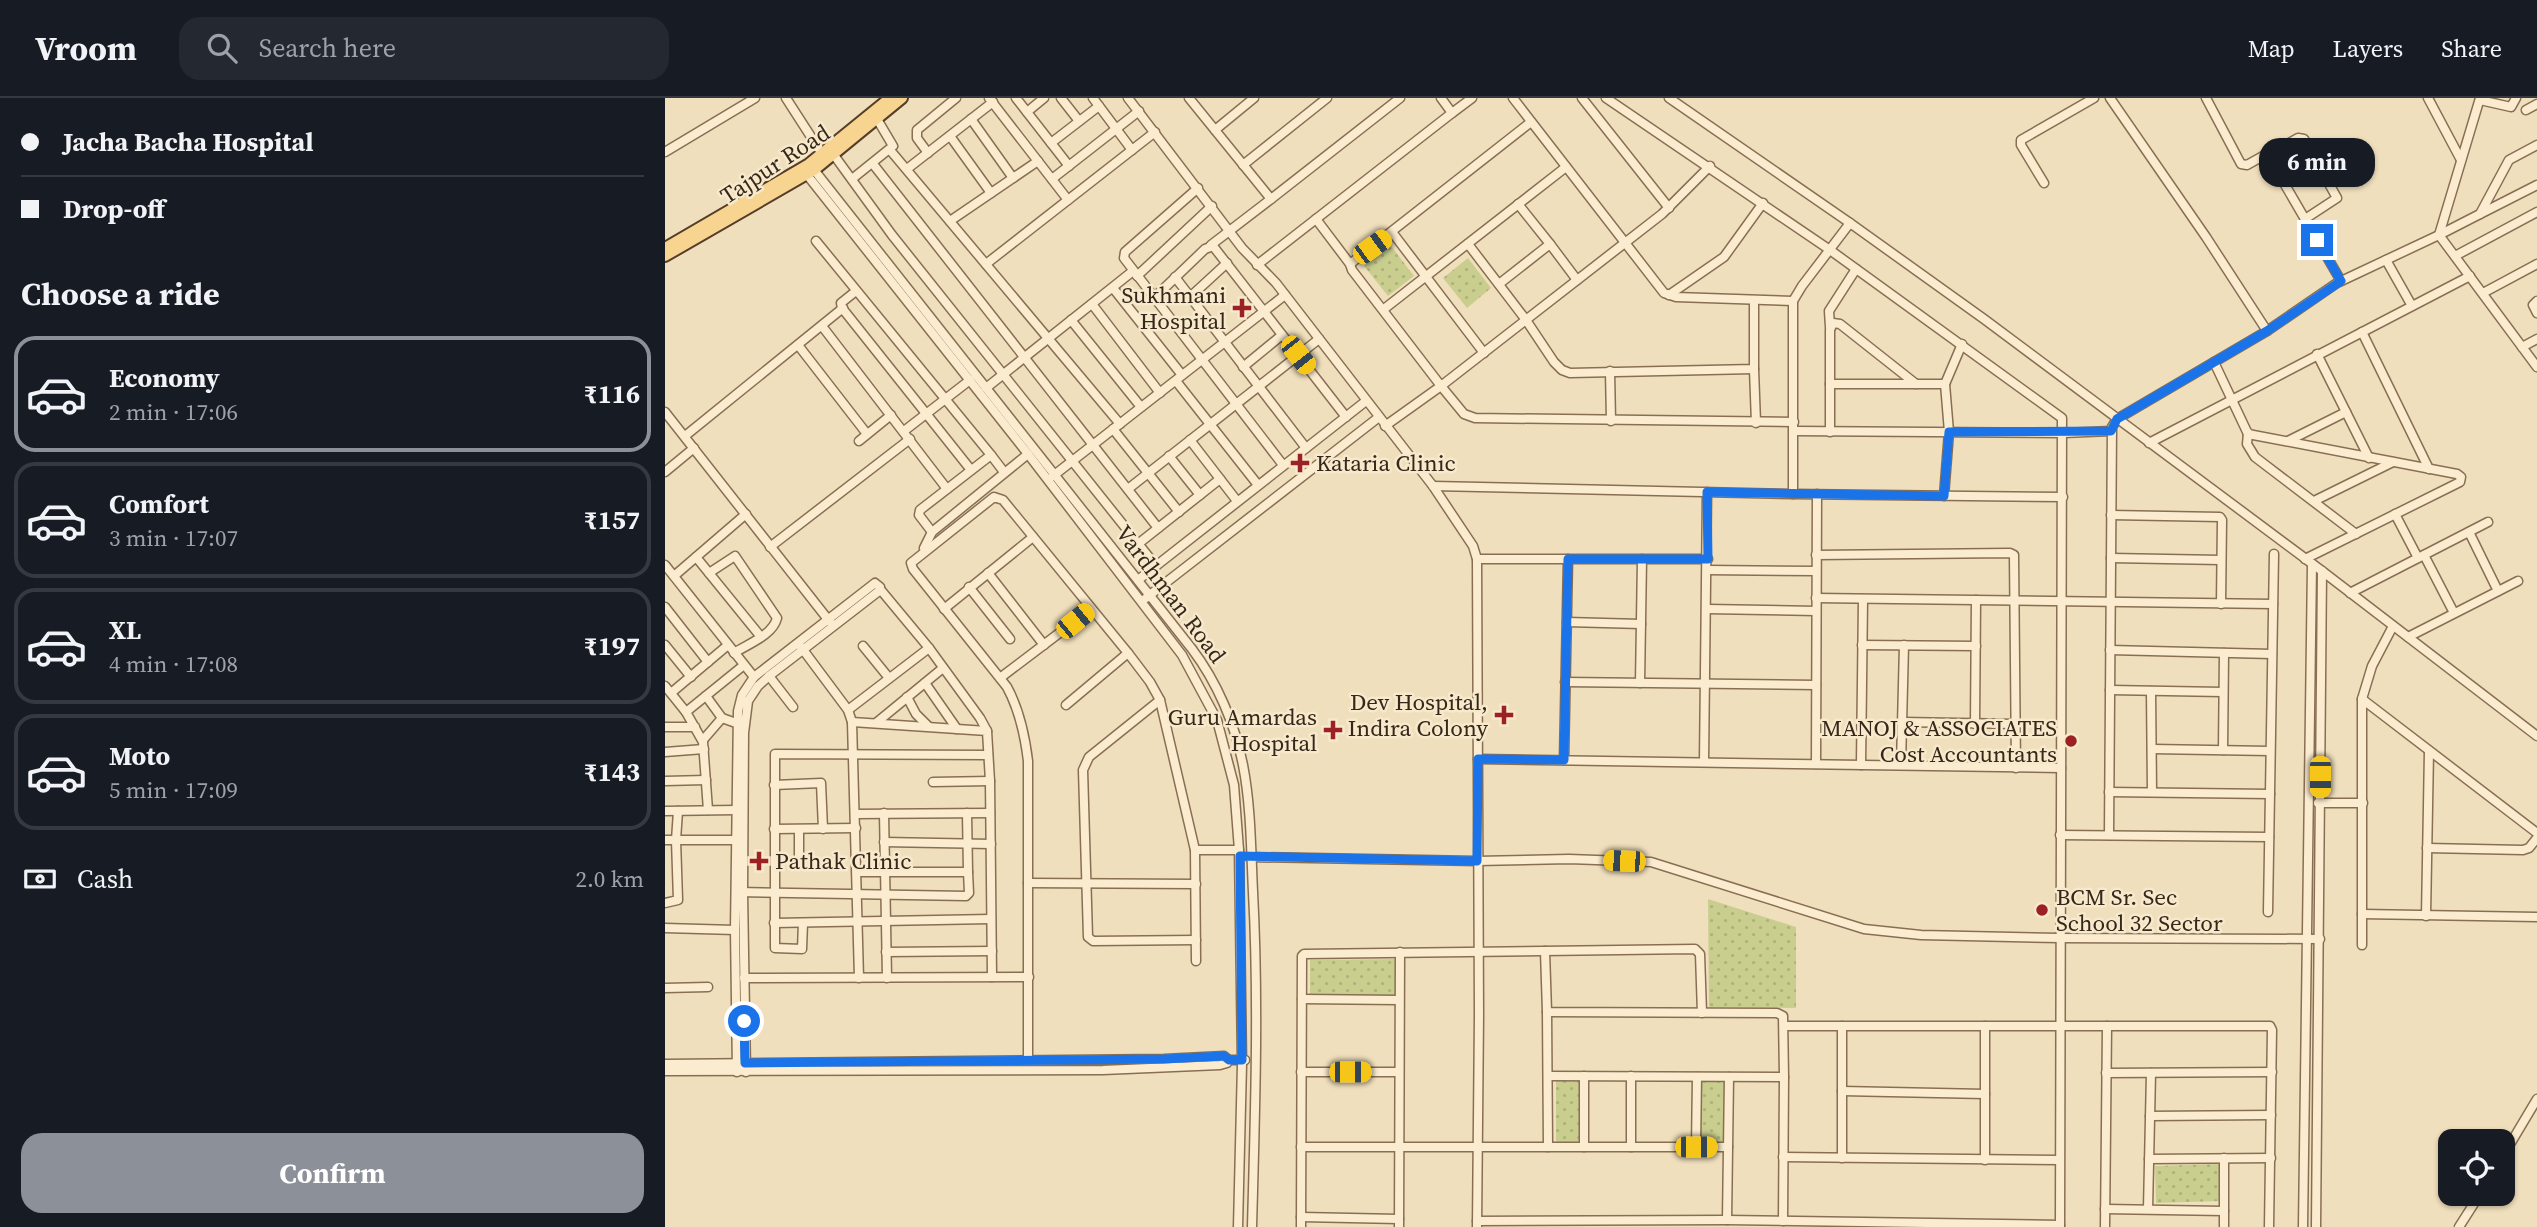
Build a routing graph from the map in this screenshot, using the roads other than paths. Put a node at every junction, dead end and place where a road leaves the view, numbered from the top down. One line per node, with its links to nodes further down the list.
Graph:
1 (755, 98): 49 (street)
2 (786, 98): 51 (street)
3 (890, 98): 51 (main road, Tajpur Road)
4 (902, 98): 37 (main road, Tajpur Road)
5 (1016, 98): 35 (street)
6 (1044, 98): 35 (street)
7 (1062, 98): 39 (street)
8 (1128, 98): 34 (street)
9 (1189, 98): 42 (street)
10 (1327, 98): 56 (street)
11 (1384, 98): 32 (street)
12 (1400, 98): 32 (street)
13 (1441, 98): 36 (street)
14 (1472, 98): 36 (street)
15 (1513, 98): 40 (street)
16 (1583, 98): 74 (street)
17 (1606, 98): 59 (street)
18 (1669, 98): 30 (street)
19 (1688, 98): 30 (street)
20 (2094, 98): 65 (street)
21 (2110, 98): 127 (street)
22 (2206, 98): 52 (street)
23 (2428, 98): 53 (street)
24 (2516, 98): 28 (street)
25 (1251, 99): 42 (street)
26 (950, 100): 50 (street)
27 (991, 100): 38 (street); 54 (street)
28 (2477, 101): 53 (street)
29 (1096, 102): 39 (street); 41 (street)
30 (1678, 104): 80 (street)
31 (2537, 104): 33 (street)
32 (1390, 106): 70 (street)
33 (2526, 110)
34 (1139, 111): 41 (street); 43 (street)
35 (1027, 112): 45 (street)
36 (1452, 113): 77 (street)
37 (877, 118): 47 (street); 51 (main road, Tajpur Road)
38 (971, 119): 44 (street); 62 (street)
39 (1079, 121): 45 (street)
40 (1531, 122): 58 (street); 82 (street)
41 (1117, 128): 48 (street); 57 (street)
42 (1215, 130): 56 (street)
43 (1155, 132): 48 (street); 67 (street)
44 (950, 136): 50 (street); 68 (street)
45 (1051, 143): 57 (street)
46 (2537, 145): 76 (street)
47 (890, 150): 55 (street); 61 (street)
48 (1132, 150): 69 (street)
49 (665, 152)
50 (928, 153): 61 (street)
51 (828, 154): 60 (main road, Tajpur Road); 63 (street)
52 (2266, 156): 78 (street); 78 (street)
53 (2461, 160): 83 (street)
54 (1038, 161): 62 (street); 64 (street)
55 (873, 164): 63 (street); 140 (street)
56 (1243, 165): 70 (street)
57 (1069, 166): 64 (street)
58 (1566, 166): 72 (street); 85 (street)
59 (1710, 166): 71 (street); 74 (street)
60 (808, 169): 89 (main road, Tajpur Road); 91 (main road, Tajpur Road); 149 (street, Vardhman Road); 155 (street, Vardhman Road)
61 (907, 169): 79 (street)
62 (1013, 178): 68 (street)
63 (852, 179): 147 (street)
64 (1052, 179): 69 (street)
65 (2044, 183)
66 (2537, 185): 76 (street)
67 (1198, 188): 73 (street); 100 (street)
68 (991, 193): 79 (street)
69 (1068, 200): 95 (street)
70 (1271, 200): 81 (street)
71 (1763, 203): 90 (street); 111 (street)
72 (1518, 204): 86 (street); 87 (street)
73 (1212, 206): 81 (street); 100 (street)
74 (1669, 208): 85 (street)
75 (2537, 212): 92 (street)
76 (2480, 214): 83 (street)
77 (1316, 219): 96 (street); 98 (street)
78 (2305, 219): 105 (street)
79 (950, 221): 95 (street)
80 (1850, 223): 90 (street); 168 (street)
81 (1230, 232): 88 (street); 98 (street)
82 (1392, 232): 96 (street); 103 (street)
83 (2439, 235): 92 (street); 93 (street)
84 (816, 241): 108 (street)
85 (1625, 243): 104 (street); 111 (street)
86 (1468, 244): 103 (street); 106 (street)
87 (1550, 244): 104 (street); 106 (street)
88 (1211, 246): 94 (street); 102 (street)
89 (665, 248)
90 (1830, 250): 99 (street); 116 (street)
91 (665, 256)
92 (2455, 256): 101 (street)
93 (2386, 260): 105 (street); 118 (street)
94 (1227, 263): 112 (street); 121 (street)
95 (986, 264): 130 (street)
96 (1350, 264): 120 (street)
97 (2537, 264): 109 (street)
98 (1257, 265): 110 (street)
99 (1856, 269): 126 (street); 134 (street)
100 (1135, 274): 107 (street); 113 (street)
101 (2470, 276): 109 (street); 118 (street)
102 (1175, 277): 112 (street); 113 (street)
103 (1426, 277): 120 (street); 137 (street)
104 (1577, 281): 124 (street)
105 (2341, 281): 127 (street)
106 (1499, 284): 124 (street)
107 (1113, 288): 117 (street); 148 (street)
108 (856, 291): 119 (street); 157 (street)
109 (2483, 293): 136 (street)
110 (1285, 295): 121 (street); 131 (street)
111 (1669, 295): 115 (street)
112 (1190, 297): 133 (street)
113 (1154, 298): 141 (street)
114 (2537, 301): 122 (street)
115 (1754, 302): 116 (street); 145 (street)
116 (1793, 302): 174 (street)
117 (1092, 304): 123 (street); 156 (street)
118 (2412, 306): 128 (street)
119 (843, 308): 125 (street); 164 (street)
120 (1384, 309): 154 (street)
121 (1265, 311): 129 (street); 133 (street)
122 (2537, 313)
123 (1071, 320): 130 (street); 161 (street)
124 (1526, 320): 137 (street); 146 (street)
125 (822, 326): 135 (street); 165 (street)
126 (1830, 327): 150 (street); 151 (street)
127 (2267, 331): 142 (street)
128 (2362, 332): 138 (street); 197 (street)
129 (1282, 335): 139 (street); 143 (street)
130 (1049, 337): 140 (street); 173 (street)
131 (1319, 339): 139 (street); 159 (street)
132 (2537, 340): 136 (street)
133 (1224, 342): 141 (street); 143 (street)
134 (1962, 344): 152 (street); 178 (street)
135 (798, 345): 180 (street); 182 (street)
136 (2522, 347): 144 (street)
137 (1484, 353): 154 (street)
138 (2318, 354): 158 (street); 163 (street)
139 (1298, 355): 153 (street); 166 (street)
140 (1023, 358): 147 (street); 187 (street)
141 (1202, 360): 148 (street); 160 (street)
142 (2214, 362): 158 (street); 168 (street)
143 (1243, 367): 153 (street)
144 (2537, 367)
145 (1754, 369): 146 (street); 170 (street)
146 (1610, 371): 169 (street)
147 (1002, 374): 155 (street); 194 (street)
148 (1179, 378): 156 (street); 171 (street)
149 (970, 380): 157 (street); 190 (street, Vardhman Road)
150 (1830, 384): 151 (street); 176 (street)
151 (1916, 384): 152 (street)
152 (1945, 384): 177 (street)
153 (1258, 386): 160 (street); 189 (street)
154 (1441, 386): 169 (street); 172 (street)
155 (986, 388): 202 (street, Vardhman Road)
156 (1160, 393): 161 (street)
157 (946, 399): 164 (street); 191 (street)
158 (2232, 399): 179 (street); 186 (street)
159 (1366, 401): 166 (street); 167 (street)
160 (1236, 404): 171 (street); 196 (street)
161 (1142, 407): 173 (street)
162 (665, 412): 182 (street)
163 (2346, 412): 185 (street); 193 (street)
164 (927, 414): 181 (street); 198 (street)
165 (891, 415): 180 (street); 181 (street)
166 (1346, 417): 189 (street)
167 (1379, 417): 172 (street); 253 (street)
168 (2117, 419): 175 (street); 186 (street)
169 (1611, 421): 170 (street)
170 (1756, 423): 174 (street)
171 (1210, 424): 183 (street); 204 (street)
172 (1385, 426): 205 (street)
173 (1117, 427): 187 (street); 201 (street)
174 (1794, 427): 176 (street); 209 (street)
175 (2111, 431): 178 (street); 219 (street)
176 (1830, 432): 177 (street)
177 (1949, 432): 178 (street); 212 (street)
178 (2064, 433): 213 (street)
179 (2248, 433): 185 (street); 215 (street)
180 (867, 434): 184 (street)
181 (907, 435): 206 (street); 227 (street)
182 (685, 436): 188 (street)
183 (1190, 440): 192 (street); 203 (street)
184 (859, 441)
185 (2288, 442): 193 (street)
186 (2148, 443): 239 (street)
187 (1093, 445): 194 (street); 207 (street)
188 (694, 448): 199 (street); 217 (street)
189 (1306, 448): 196 (street)
190 (1028, 454): 200 (street); 202 (street, Vardhman Road)
191 (991, 455): 198 (street); 200 (street)
192 (1169, 456): 201 (street); 211 (street)
193 (2369, 458): 195 (street)
194 (1072, 461): 202 (street); 226 (street)
195 (2393, 462): 197 (street); 215 (street)
196 (1283, 465): 204 (street)
197 (2429, 469): 218 (street)
198 (971, 470): 206 (street)
199 (665, 471)
200 (1004, 472): 222 (street)
201 (1149, 473): 207 (street); 216 (street)
202 (1051, 477): 248 (street, Vardhman Road); 257 (street, Vardhman Road)
203 (1220, 480): 211 (street); 214 (street)
204 (1258, 485): 214 (street)
205 (1433, 486): 208 (street); 234 (street)
206 (947, 489): 222 (street)
207 (1128, 489): 221 (street)
208 (1707, 492): 209 (street); 237 (street)
209 (1793, 494): 210 (street)
210 (1817, 494): 212 (street); 230 (street)
211 (1200, 495): 216 (street)
212 (1944, 496): 213 (street)
213 (2063, 497): 259 (street)
214 (1237, 501): 241 (street)
215 (2314, 501): 224 (street)
216 (1179, 512): 221 (street)
217 (746, 514): 227 (street); 231 (street)
218 (2395, 514): 224 (street); 232 (street)
219 (2111, 515): 233 (street); 238 (street)
220 (2488, 522): 223 (street)
221 (1158, 528): 226 (street)
222 (932, 532): 228 (street)
223 (2469, 532): 232 (street); 251 (street)
224 (2356, 534): 239 (street)
225 (1033, 537): 228 (street); 246 (street); 265 (street)
226 (1138, 544): 241 (street)
227 (771, 547): 270 (street)
228 (923, 551): 264 (street)
229 (2274, 554): 262 (street)
230 (1816, 555): 243 (street); 258 (street)
231 (696, 557): 245 (street); 247 (street)
232 (2421, 557): 252 (street); 268 (street)
233 (2111, 558): 238 (street); 260 (street)
234 (1477, 559): 235 (street); 337 (street)
235 (1568, 559): 236 (street); 269 (street)
236 (1642, 559): 237 (street); 271 (street)
237 (1708, 559): 242 (street)
238 (2221, 560): 261 (street)
239 (2308, 561): 244 (street); 353 (street)
240 (665, 565): 247 (street)
241 (1156, 566): 248 (street)
242 (1707, 570): 243 (street); 266 (street)
243 (1816, 571): 254 (street)
244 (2322, 571): 252 (street); 354 (street)
245 (709, 573): 273 (street); 273 (street)
246 (988, 573): 250 (street); 277 (street)
247 (674, 576): 284 (street)
248 (1138, 580): 253 (street, Vardhman Road)
249 (2518, 581): 251 (street)
250 (969, 587): 264 (street); 275 (street)
251 (2498, 591): 268 (street)
252 (2350, 593): 272 (street)
253 (1150, 595): 257 (street); 381 (street, Vardhman Road)
254 (1816, 598): 255 (street); 267 (street)
255 (1863, 599): 256 (street); 278 (street)
256 (1976, 600): 258 (street); 281 (street)
257 (1140, 601): 380 (street, Vardhman Road)
258 (2016, 601): 259 (street); 322 (street)
259 (2063, 602): 260 (street); 344 (street)
260 (2110, 602): 261 (street); 285 (street)
261 (2221, 604): 262 (street)
262 (2273, 604): 288 (street)
263 (665, 607): 289 (street)
264 (944, 609): 296 (street)
265 (1091, 609): 277 (street); 286 (street)
266 (1707, 609): 267 (street); 300 (street)
267 (1816, 611): 301 (street)
268 (2454, 613): 274 (street)
269 (1567, 622): 271 (street); 297 (street)
270 (831, 623): 282 (street); 283 (street)
271 (1641, 624): 299 (street)
272 (2393, 625): 274 (street); 308 (street)
273 (761, 637): 284 (street)
274 (2408, 637): 328 (street)
275 (1010, 639)
276 (665, 645): 293 (street)
277 (1044, 645): 296 (street)
278 (1862, 645): 279 (street); 341 (street)
279 (1904, 645): 281 (street); 318 (street)
280 (863, 646): 295 (street)
281 (1976, 646): 321 (street)
282 (801, 647): 292 (street); 294 (street); 314 (street)
283 (929, 648): 291 (street); 295 (street)
284 (731, 649): 289 (street); 290 (street)
285 (2110, 650): 287 (street); 303 (street)
286 (1128, 653): 309 (street); 312 (street)
287 (2224, 653): 288 (street); 305 (street)
288 (2272, 654): 332 (street)
289 (708, 662): 293 (street)
290 (744, 665): 294 (street); 306 (street)
291 (943, 668): 298 (street); 327 (street)
292 (769, 676): 313 (street); 390 (street)
293 (691, 677): 302 (street)
294 (754, 677): 319 (street)
295 (889, 678): 314 (street)
296 (1000, 678): 387 (street)
297 (1565, 682): 299 (street); 338 (street)
298 (925, 683): 307 (street); 326 (street)
299 (1640, 683): 300 (street)
300 (1706, 684): 301 (street); 339 (street)
301 (1816, 685): 340 (street)
302 (668, 690): 311 (street)
303 (2110, 690): 304 (street); 350 (street)
304 (2151, 691): 305 (street); 330 (street)
305 (2223, 692): 331 (street)
306 (705, 696): 315 (street); 316 (street)
307 (907, 697): 320 (street); 323 (street)
308 (2362, 699): 333 (street); 355 (street)
309 (1160, 700): 379 (street); 388 (street)
310 (665, 703): 311 (street)
311 (679, 703): 315 (street)
312 (1066, 705)
313 (793, 707)
314 (848, 710): 317 (street)
315 (686, 712): 325 (street)
316 (722, 718): 319 (street); 329 (street)
317 (852, 722): 320 (street); 335 (street)
318 (1903, 722): 321 (street); 342 (street)
319 (736, 723): 357 (street)
320 (876, 723): 323 (street)
321 (1975, 724): 322 (street)
322 (2015, 724): 343 (street)
323 (928, 726): 326 (street)
324 (665, 727): 325 (street)
325 (695, 727): 329 (street)
326 (957, 729): 327 (street)
327 (987, 731): 336 (street)
328 (2537, 736)
329 (703, 745): 334 (street); 345 (street)
330 (2152, 749): 331 (street); 351 (street)
331 (2223, 750): 332 (street)
332 (2270, 751): 352 (street)
333 (2429, 751): 370 (street); 378 (street)
334 (665, 752)
335 (853, 755): 336 (street); 349 (street); 363 (street)
336 (988, 755): 347 (street)
337 (1478, 759): 338 (street); 382 (street)
338 (1564, 760): 339 (street)
339 (1704, 762): 340 (street)
340 (1816, 764): 341 (street)
341 (1861, 765): 342 (street)
342 (1902, 765): 343 (street)
343 (2016, 768): 344 (street)
344 (2061, 768): 368 (street)
345 (706, 780): 346 (street); 356 (street)
346 (665, 781)
347 (990, 781): 348 (street); 362 (street)
348 (933, 782)
349 (774, 785): 365 (street); 366 (street)
350 (2109, 792): 351 (street); 369 (street)
351 (2152, 792): 352 (street)
352 (2270, 794): 371 (street)
353 (2308, 803): 354 (street); 407 (street)
354 (2320, 803): 355 (street); 408 (street)
355 (2363, 803): 396 (street)
356 (708, 810): 357 (street); 359 (street)
357 (736, 810): 374 (street)
358 (665, 811): 359 (street)
359 (678, 811): 373 (street)
360 (884, 813): 361 (street); 363 (street); 375 (street)
361 (967, 813): 362 (street); 376 (street)
362 (990, 813): 377 (street)
363 (855, 814): 364 (street)
364 (856, 828): 365 (street); 384 (street)
365 (823, 829): 367 (street)
366 (774, 830): 367 (street); 391 (street)
367 (799, 830): 383 (street)
368 (2060, 835): 369 (street); 406 (street)
369 (2109, 835): 371 (street)
370 (2537, 835): 378 (street)
371 (2269, 837): 395 (street)
372 (665, 840): 373 (street)
373 (676, 840): 374 (street); 394 (street)
374 (736, 840): 390 (street)
375 (884, 842): 376 (street); 386 (street)
376 (968, 844): 377 (street); 385 (street)
377 (991, 844): 399 (street)
378 (2427, 848): 397 (street)
379 (1195, 850): 380 (street); 389 (street)
380 (1239, 853): 381 (street); 435 (street, Vardhman Road)
381 (1252, 857): 382 (street); 436 (street, Vardhman Road)
382 (1477, 861): 406 (street); 415 (street)
383 (799, 864)
384 (857, 872): 386 (street); 392 (street)
385 (968, 872): 386 (street); 393 (street)
386 (884, 873): 393 (street)
387 (1028, 883): 388 (street); 418 (street)
388 (1086, 883): 389 (street); 409 (street)
389 (1196, 884): 409 (street)
390 (739, 892): 391 (street); 405 (street); 419 (street)
391 (773, 893): 392 (street); 401 (street)
392 (857, 894): 393 (street); 403 (street)
393 (885, 896): 400 (street)
394 (665, 903)
395 (2268, 912)
396 (2362, 914): 397 (street); 410 (street)
397 (2426, 916): 398 (street)
398 (2537, 917)
399 (991, 919): 400 (street); 411 (street)
400 (886, 922): 403 (street); 413 (street)
401 (774, 923): 402 (street); 402 (street)
402 (803, 923): 403 (street)
403 (858, 923): 420 (street)
404 (665, 928): 405 (street)
405 (735, 930): 438 (street)
406 (2059, 938): 407 (street); 431 (street)
407 (2307, 939): 408 (street); 489 (street)
408 (2320, 939): 490 (street)
409 (1196, 940): 416 (street)
410 (2362, 945)
411 (992, 951): 413 (street); 417 (street)
412 (1545, 951): 415 (street); 426 (street); 427 (street)
413 (886, 952): 421 (street)
414 (1399, 952): 415 (street); 424 (street); 425 (street)
415 (1478, 952): 459 (street)
416 (1196, 961)
417 (992, 977): 418 (street); 421 (street)
418 (1029, 977): 433 (street)
419 (744, 978): 420 (street); 438 (street)
420 (859, 978): 421 (street)
421 (887, 978)
422 (708, 987): 423 (street)
423 (665, 988)
424 (1302, 999): 425 (street); 440 (street)
425 (1399, 1000): 441 (street)
426 (1547, 1012): 427 (street); 445 (street)
427 (1702, 1013): 428 (street)
428 (1784, 1026): 429 (street); 450 (street)
429 (1842, 1026): 430 (street); 451 (street)
430 (1985, 1026): 431 (street); 452 (street)
431 (2059, 1026): 432 (street); 471 (street)
432 (2107, 1026): 442 (street); 443 (street)
433 (1028, 1060): 434 (street); 438 (street)
434 (1229, 1060): 435 (street); 438 (street)
435 (1242, 1060): 436 (street); 484 (street, Vardhman Road)
436 (1256, 1060): 485 (street, Vardhman Road)
437 (665, 1063): 438 (street)
438 (741, 1068): 439 (street)
439 (665, 1071)
440 (1301, 1072): 441 (street); 457 (street)
441 (1399, 1072): 458 (street)
442 (2272, 1072): 444 (street); 454 (street)
443 (2106, 1073): 444 (street); 473 (street)
444 (2151, 1073): 455 (street)
445 (1549, 1076): 446 (street); 460 (street)
446 (1584, 1076): 447 (street); 461 (street)
447 (1631, 1076): 448 (street); 462 (street)
448 (1697, 1077): 449 (street); 463 (street)
449 (1728, 1077): 450 (street); 464 (street)
450 (1784, 1077): 465 (street)
451 (1842, 1091): 452 (street); 467 (street)
452 (1985, 1094): 470 (street)
453 (2537, 1099): 456 (street)
454 (2271, 1115): 455 (street); 466 (street)
455 (2150, 1116): 469 (street)
456 (2515, 1136)
457 (1301, 1147): 458 (street); 478 (street)
458 (1400, 1147): 459 (street); 479 (street)
459 (1477, 1147): 460 (street); 481 (street)
460 (1548, 1147): 461 (street)
461 (1584, 1147): 462 (street)
462 (1632, 1147): 463 (street)
463 (1696, 1147): 464 (street)
464 (1728, 1147): 476 (street)
465 (1783, 1157): 467 (street); 477 (street)
466 (2271, 1157): 468 (street); 488 (street)
467 (1842, 1158): 470 (street)
468 (2224, 1158): 469 (street); 475 (street)
469 (2149, 1159): 474 (street)
470 (1985, 1160): 471 (street)
471 (2059, 1160): 483 (street)
472 (2472, 1206): 491 (street)
473 (2105, 1209): 474 (street); 486 (street)
474 (2148, 1209): 475 (street)
475 (2224, 1211): 487 (street)
476 (1727, 1220): 477 (street); 480 (street)
477 (1783, 1221): 482 (street)
478 (1301, 1222): 479 (street)
479 (1399, 1223)
480 (1560, 1223): 481 (street)
481 (1477, 1224)
482 (1825, 1224): 483 (street)
483 (2060, 1226)
484 (1238, 1227)
485 (1252, 1227)
486 (2105, 1227)
487 (2224, 1227)
488 (2269, 1227)
489 (2303, 1227)
490 (2316, 1227)
491 (2459, 1227)

